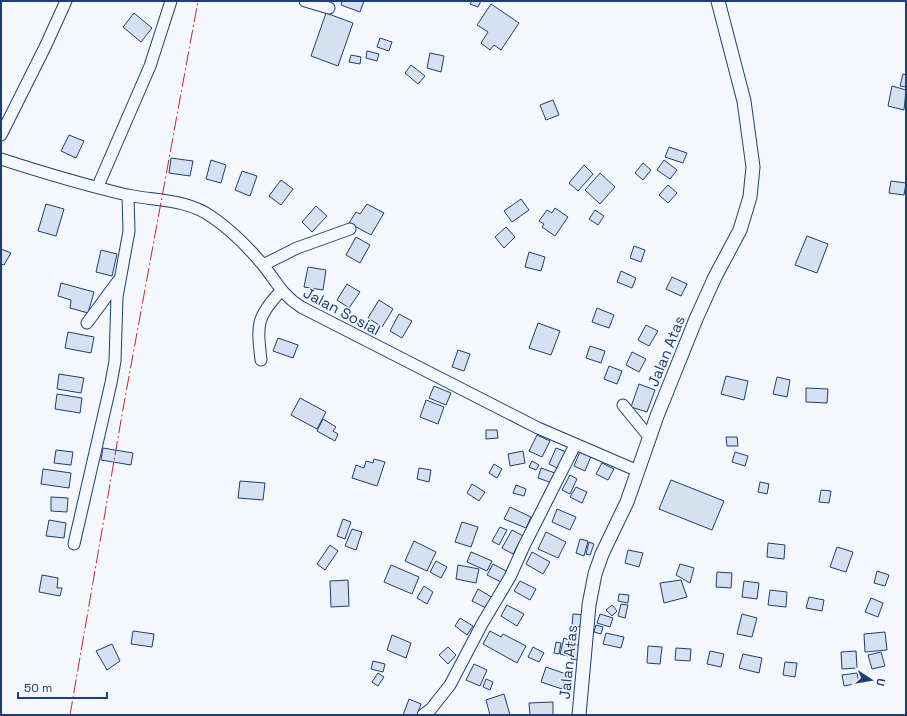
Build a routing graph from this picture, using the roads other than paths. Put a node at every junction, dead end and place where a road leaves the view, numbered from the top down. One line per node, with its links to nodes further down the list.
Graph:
1 (66, 1): 6 (street)
2 (171, 1): 8 (street)
3 (305, 1): 5 (street)
4 (718, 1): 17 (street, Jalan Atas)
5 (329, 8)
6 (1, 135)
7 (1, 158): 8 (street, Jalan Sosial)
8 (98, 186): 9 (street, Jalan Sosial)
9 (128, 195): 11 (street, Jalan Sosial); 12 (street)
10 (350, 229): 11 (street)
11 (263, 265): 13 (street, Jalan Sosial)
12 (120, 279): 14 (street); 20 (street)
13 (281, 291): 15 (street); 18 (street, Jalan Sosial)
14 (87, 323)
15 (261, 360)
16 (623, 406): 17 (street)
17 (650, 438): 19 (street, Jalan Atas)
18 (575, 445): 19 (street, Jalan Sosial); 21 (street)
19 (638, 471): 22 (street, Jalan Atas)
20 (74, 544)
21 (423, 715)
22 (579, 715)

